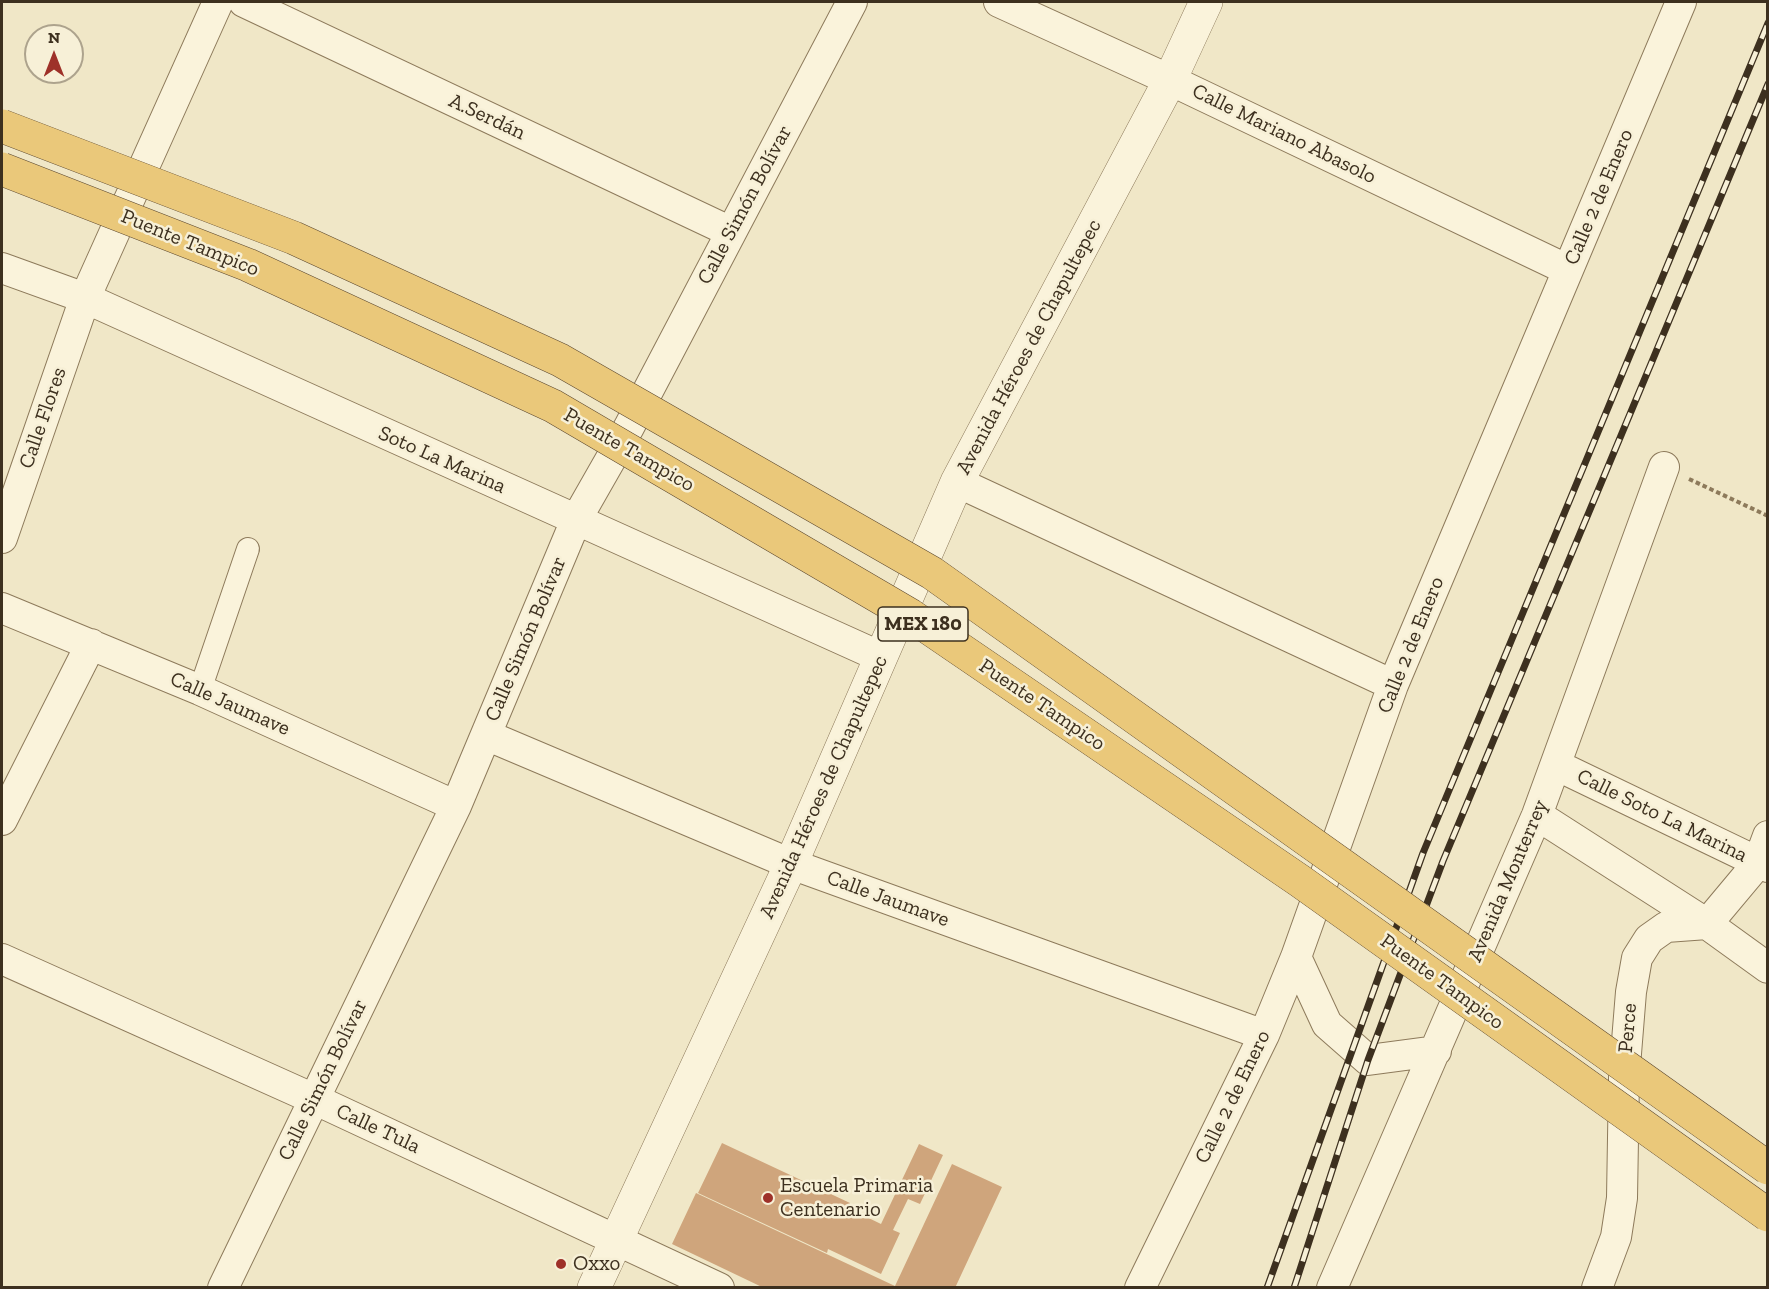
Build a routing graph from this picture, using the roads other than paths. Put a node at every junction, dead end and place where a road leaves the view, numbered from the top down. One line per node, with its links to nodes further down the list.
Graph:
1 (218, 2): 13 (street, Calle Flores)
2 (243, 2): 10 (street, A.Serdán)
3 (852, 2): 10 (street, Calle Simón Bolívar)
4 (999, 2): 7 (street, Calle Mariano Abasolo)
5 (1206, 2): 7 (street, Avenida Héroes de Chapultepec)
6 (1681, 2): 12 (street, Calle 2 de Enero)
7 (1170, 80): 12 (street, Calle Mariano Abasolo); 15 (street, Avenida Héroes de Chapultepec)
8 (2, 126): 38 (highway, Puente Tampico / MEX 180, bridge)
9 (2, 169): 39 (highway, Puente Tampico / MEX 180, bridge)
10 (731, 232): 16 (street, Calle Simón Bolívar)
11 (2, 268): 13 (street, Soto La Marina)
12 (1568, 270): 22 (street, Calle 2 de Enero)
13 (85, 298): 16 (street, Soto La Marina); 17 (street, Calle Flores)
14 (1664, 467): 25 (street, Avenida Monterrey)
15 (957, 482): 21 (street, Avenida Héroes de Chapultepec); 22 (street)
16 (576, 520): 21 (street, Soto La Marina); 24 (street, Calle Simón Bolívar)
17 (2, 538)
18 (248, 549): 23 (street)
19 (2, 608): 20 (street, Calle Jaumave)
20 (91, 644): 23 (street, Calle Jaumave); 28 (street)
21 (881, 657): 30 (street, Avenida Héroes de Chapultepec)
22 (1394, 685): 32 (street, Calle 2 de Enero)
23 (200, 690): 26 (street, Calle Jaumave)
24 (486, 735): 26 (street, Calle Simón Bolívar); 30 (street, Calle Jaumave)
25 (1556, 765): 27 (street, Avenida Monterrey); 29 (street, Calle Soto La Marina)
26 (456, 806): 37 (street, Calle Simón Bolívar)
27 (1537, 815): 31 (street); 36 (street, Avenida Monterrey)
28 (2, 820)
29 (1764, 856): 31 (street)
30 (791, 864): 35 (street, Calle Jaumave); 40 (street, Avenida Héroes de Chapultepec)
31 (1707, 924): 34 (street); 46 (street, Perce)
32 (1296, 957): 35 (street, Calle 2 de Enero); 36 (street)
33 (2, 959): 37 (street, Calle Tula)
34 (1767, 968)
35 (1264, 1035): 44 (street, Calle 2 de Enero)
36 (1436, 1051): 45 (street, Avenida Monterrey)
37 (314, 1099): 40 (street, Calle Tula); 41 (street, Calle Simón Bolívar)
38 (1767, 1168)
39 (1767, 1215)
40 (617, 1239): 42 (street, Avenida Héroes de Chapultepec); 43 (street, Calle Tula)
41 (223, 1287)
42 (594, 1287)
43 (719, 1287)
44 (1140, 1287)
45 (1332, 1287)
46 (1597, 1287)

